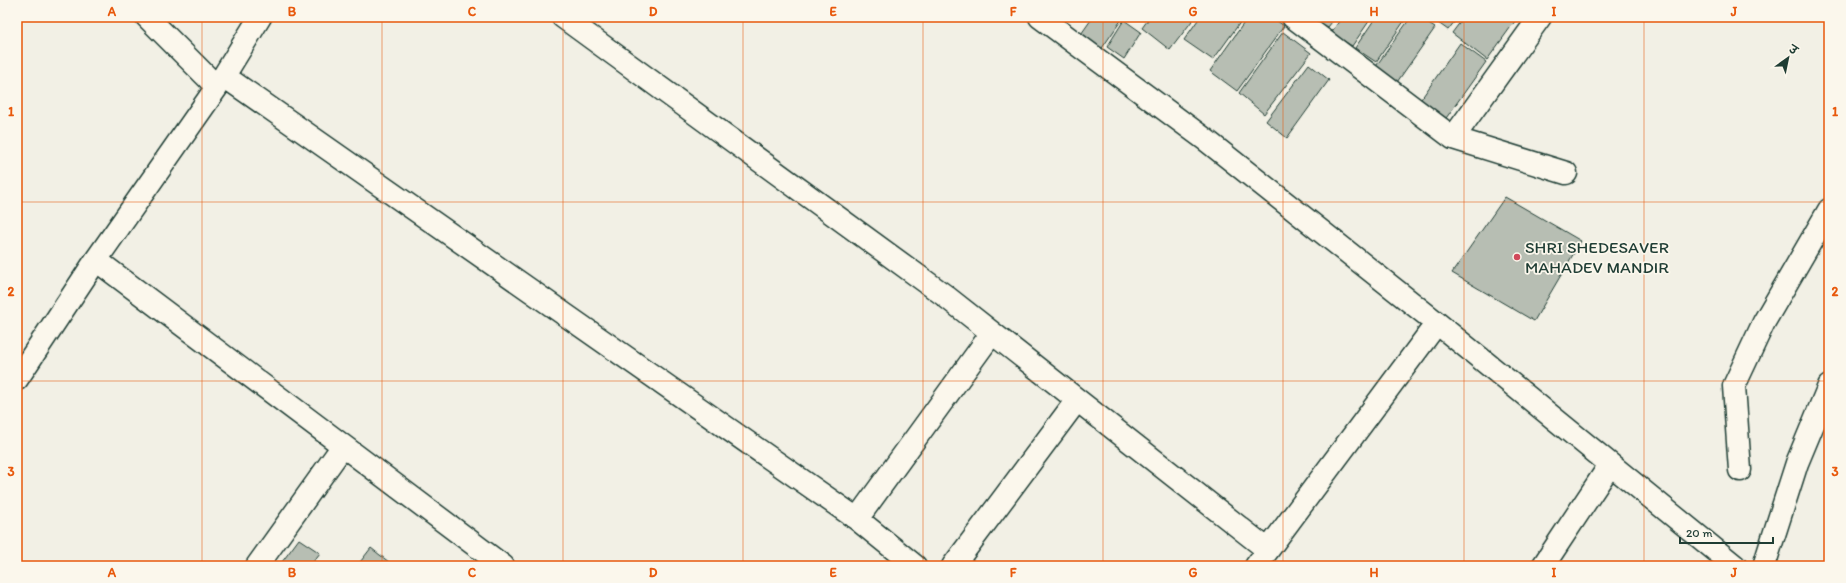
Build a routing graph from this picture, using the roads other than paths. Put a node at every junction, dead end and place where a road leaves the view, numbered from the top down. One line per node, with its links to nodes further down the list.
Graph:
1 (147, 17): 7 (street)
2 (260, 17): 7 (street)
3 (563, 17): 13 (street)
4 (1040, 17): 12 (street)
5 (1293, 17): 8 (street)
6 (1540, 17): 8 (street)
7 (221, 81): 11 (street); 20 (street)
8 (1453, 138): 9 (street)
9 (1566, 173)
10 (1829, 210): 19 (street)
11 (96, 260): 14 (street); 17 (street)
12 (1437, 323): 18 (street); 21 (street)
13 (992, 333): 16 (street); 20 (street)
14 (17, 379)
15 (1829, 386): 28 (street)
16 (1077, 400): 21 (street); 26 (street)
17 (343, 446): 23 (street); 24 (street)
18 (1610, 465): 22 (street); 27 (street)
19 (1740, 470)
20 (857, 519): 25 (street)
21 (1262, 558)
22 (1733, 565)
23 (257, 566)
24 (503, 566)
25 (915, 566)
26 (953, 566)
27 (1543, 566)
28 (1764, 566)

